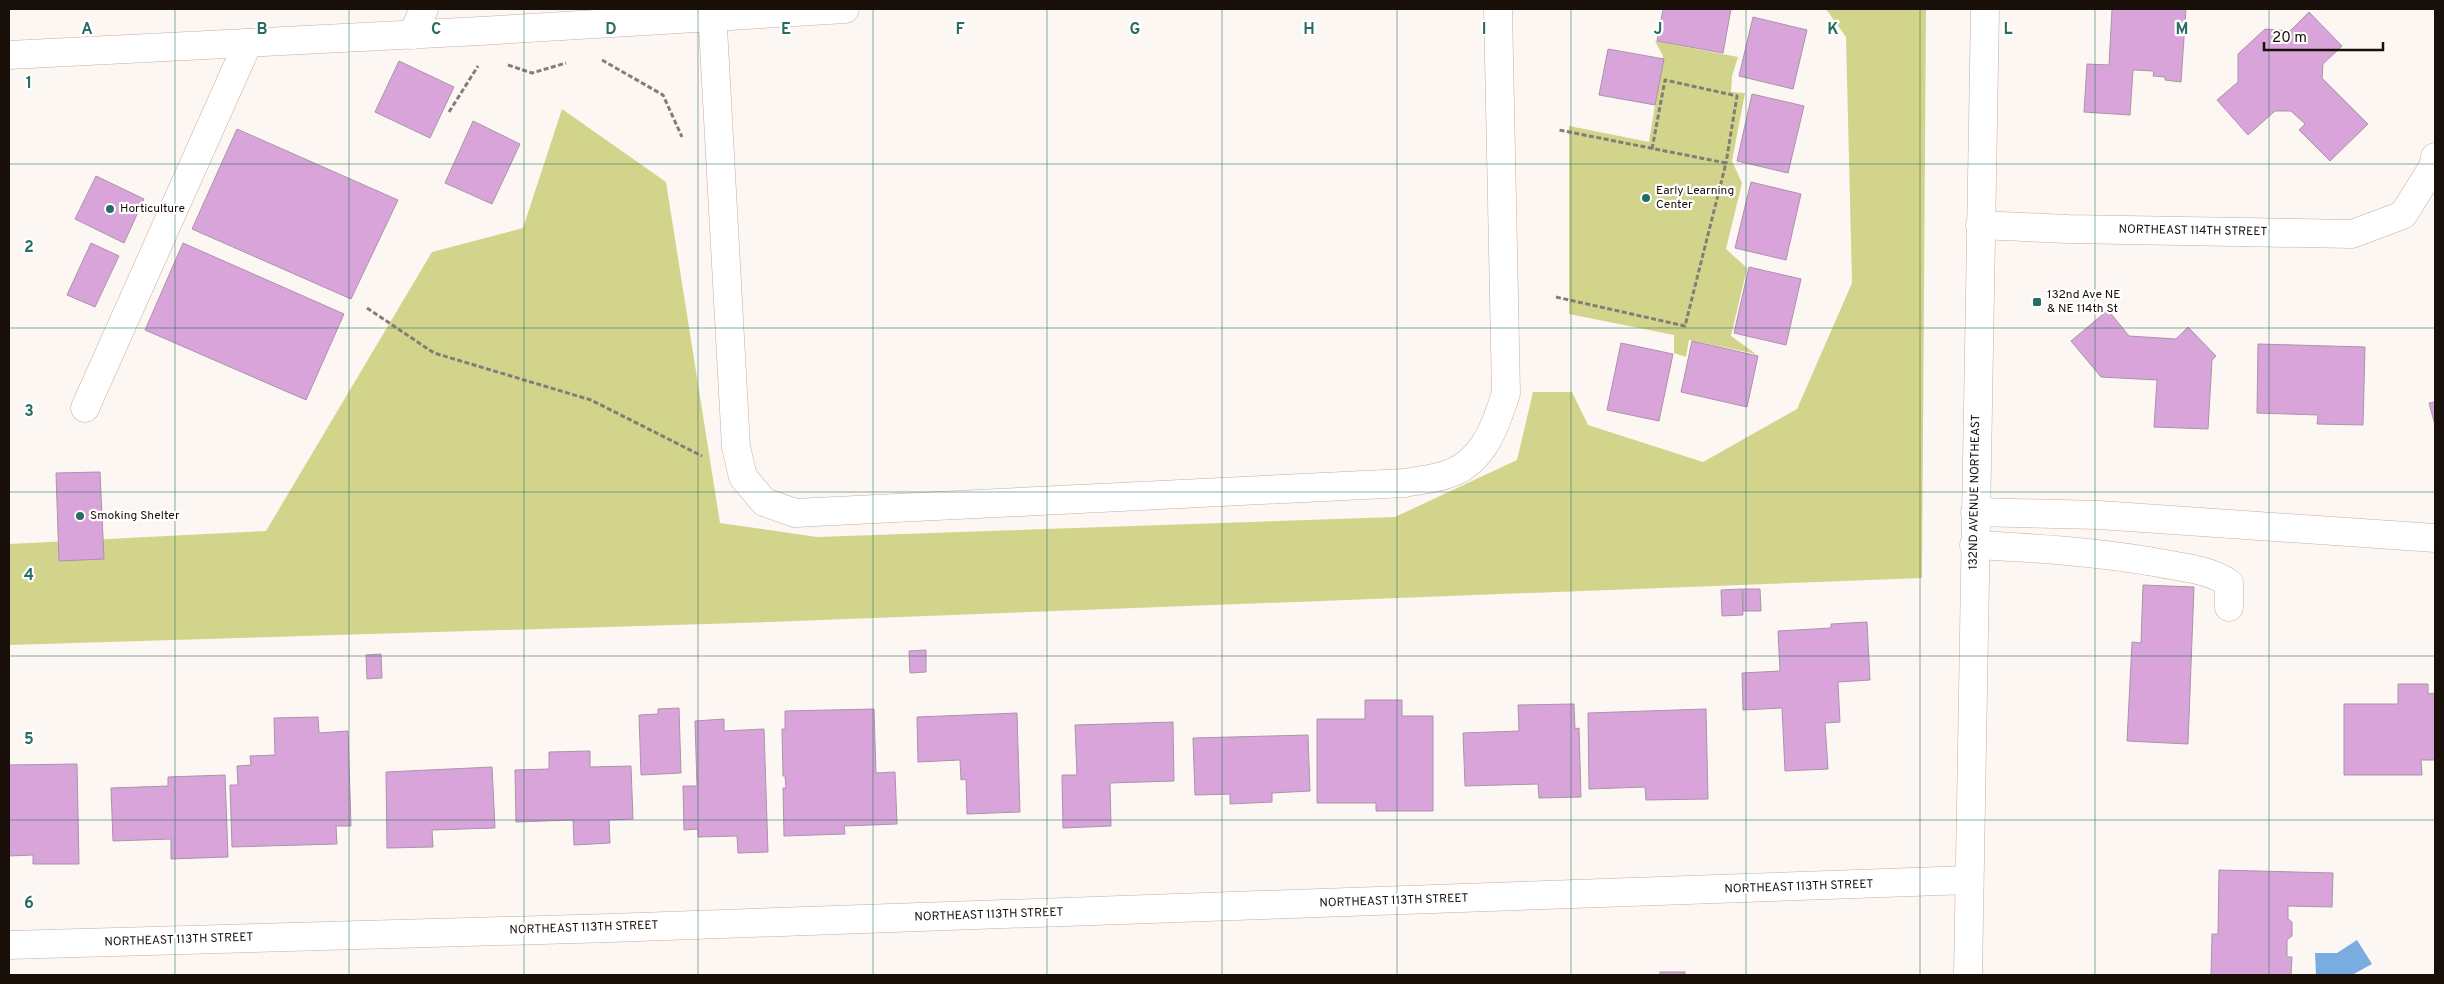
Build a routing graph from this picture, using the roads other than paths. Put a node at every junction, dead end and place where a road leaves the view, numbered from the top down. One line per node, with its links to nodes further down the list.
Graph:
1 (424, 9): 6 (street)
2 (845, 9): 5 (street)
3 (1498, 9): 5 (street)
4 (1985, 9): 10 (street, 132ND AVENUE NORTHEAST)
5 (713, 13): 6 (street)
6 (412, 35): 7 (street)
7 (248, 43): 8 (street); 11 (street)
8 (9, 55)
9 (2435, 156): 10 (street, NORTHEAST 114TH STREET)
10 (1980, 225): 12 (street, 132ND AVENUE NORTHEAST)
11 (85, 408)
12 (1975, 512): 13 (street); 14 (street, 132ND AVENUE NORTHEAST)
13 (2435, 538)
14 (1974, 545): 15 (street); 16 (street, 132ND AVENUE NORTHEAST)
15 (2229, 607)
16 (1969, 880): 17 (street, NORTHEAST 113TH STREET); 18 (street, 132ND AVENUE NORTHEAST)
17 (9, 945)
18 (1968, 975)

